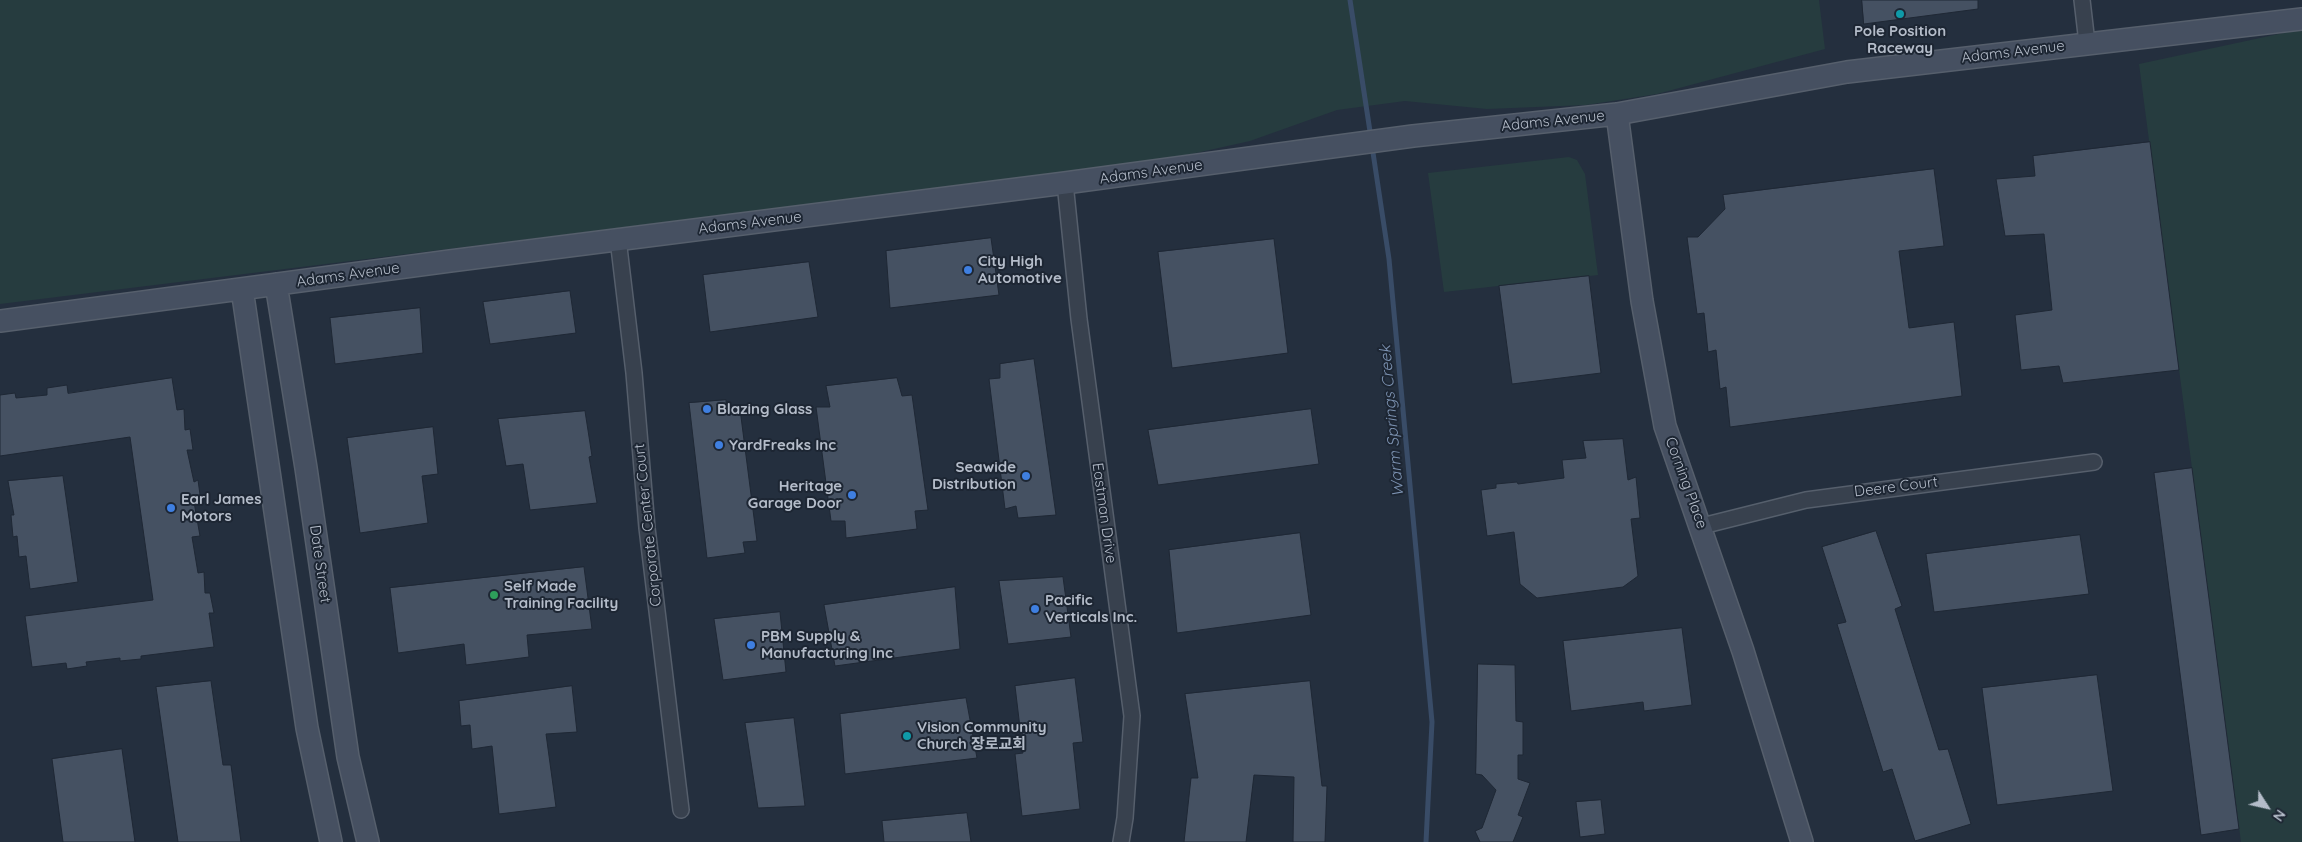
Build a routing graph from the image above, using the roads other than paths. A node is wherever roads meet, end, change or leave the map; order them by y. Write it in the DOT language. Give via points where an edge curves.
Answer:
graph roads {
  1 [pos="2082,0"];
  2 [pos="2302,19"];
  3 [pos="2088,43"];
  4 [pos="1617,114"];
  5 [pos="1065,183"];
  6 [pos="618,240"];
  7 [pos="276,284"];
  8 [pos="242,289"];
  9 [pos="0,321"];
  10 [pos="2094,462"];
  11 [pos="1702,526"];
  12 [pos="681,810"];
  13 [pos="331,842"];
  14 [pos="368,842"];
  15 [pos="1121,842"];
  16 [pos="1802,842"];
  1 -- 3 [label="street"];
  2 -- 3 [label="street, Adams Avenue"];
  3 -- 4 [label="street, Adams Avenue" via="1847,72"];
  4 -- 5 [label="street, Adams Avenue" via="1413,136"];
  4 -- 11 [label="street, Corning Place" via="1642,301 1665,426"];
  5 -- 6 [label="street, Adams Avenue"];
  5 -- 15 [label="street, Eastman Drive" via="1079,319 1132,716"];
  6 -- 7 [label="street, Adams Avenue"];
  6 -- 12 [label="street, Corporate Center Court" via="634,373 647,528"];
  7 -- 8 [label="street, Adams Avenue"];
  7 -- 14 [label="street, Date Street" via="348,757"];
  8 -- 9 [label="street, Adams Avenue"];
  8 -- 13 [label="street" via="307,728"];
  10 -- 11 [label="street, Deere Court" via="1806,500"];
  11 -- 16 [label="street, Corning Place"];
}
